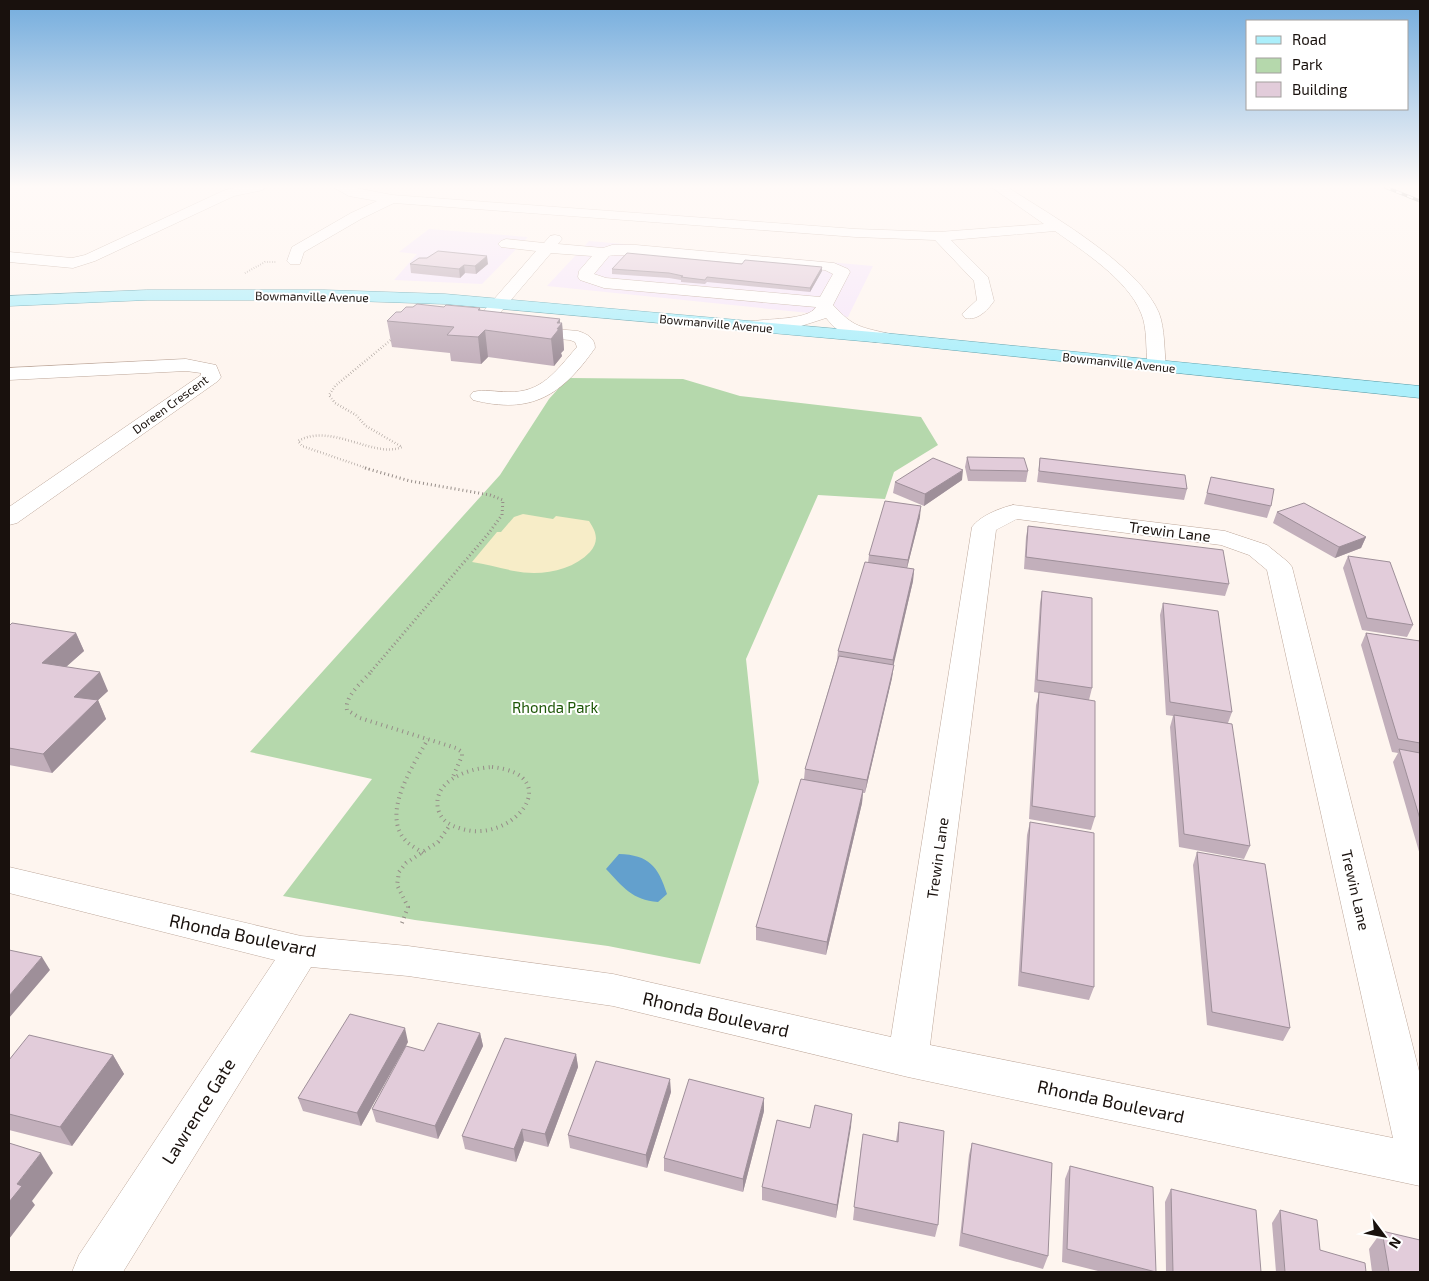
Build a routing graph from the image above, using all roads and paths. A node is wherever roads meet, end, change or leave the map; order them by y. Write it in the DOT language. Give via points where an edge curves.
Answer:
graph roads {
  1 [pos="114,247"];
  2 [pos="303,247"];
  3 [pos="534,247"];
  4 [pos="950,247"];
  5 [pos="1084,247"];
  6 [pos="546,248"];
  7 [pos="604,253"];
  8 [pos="9,257"];
  9 [pos="295,261"];
  10 [pos="245,273"];
  11 [pos="9,301"];
  12 [pos="499,302"];
  13 [pos="825,305"];
  14 [pos="971,314"];
  15 [pos="754,326"];
  16 [pos="884,338"];
  17 [pos="393,339"];
  18 [pos="1157,366"];
  19 [pos="9,374"];
  20 [pos="1420,392"];
  21 [pos="480,396"];
  22 [pos="9,518"];
  23 [pos="428,739"];
  24 [pos="450,780"];
  25 [pos="450,825"];
  26 [pos="423,852"];
  27 [pos="9,880"];
  28 [pos="402,923"];
  29 [pos="301,951"];
  30 [pos="908,1059"];
  31 [pos="1420,1161"];
  32 [pos="1420,1165"];
  33 [pos="96,1272"];
  1 -- 8 [label="street" via="72,263"];
  2 -- 9 [label="street" via="297,250"];
  3 -- 6 [label="street"];
  4 -- 14 [label="street" via="982,280 986,301"];
  5 -- 18 [label="street" via="1135,289 1150,312"];
  6 -- 7 [label="street"];
  6 -- 12 [label="street"];
  7 -- 13 [label="street" via="587,271 589,279"];
  7 -- 13 [label="street" via="636,250 835,267 842,272"];
  9 -- 10 [label="path" via="265,262"];
  11 -- 12 [label="main road, Bowmanville Avenue" via="147,294 381,296"];
  12 -- 15 [label="main road, Bowmanville Avenue"];
  12 -- 21 [label="street" via="484,321 488,326 572,335 581,338 586,348 548,390 525,398"];
  13 -- 15 [label="street" via="821,314 813,318"];
  13 -- 16 [label="street" via="842,325"];
  15 -- 16 [label="main road, Bowmanville Avenue"];
  16 -- 18 [label="main road, Bowmanville Avenue"];
  17 -- 23 [label="path" via="329,395 366,426 402,447 389,450 316,435 298,442 390,476 503,500 502,515 488,534 347,701 347,710 353,715"];
  18 -- 20 [label="main road, Bowmanville Avenue"];
  19 -- 22 [label="street, Doreen Crescent" via="186,365 209,369 211,378"];
  23 -- 24 [label="path" via="462,752"];
  23 -- 26 [label="path" via="406,781 395,823 409,844"];
  24 -- 25 [label="path" via="437,804 443,819"];
  24 -- 25 [label="path" via="474,769 500,767 521,776 530,792 529,802 523,811 503,826 475,832"];
  25 -- 26 [label="path" via="442,838"];
  26 -- 28 [label="path" via="402,868 397,877 408,907"];
  27 -- 29 [label="street, Rhonda Boulevard"];
  29 -- 30 [label="street, Rhonda Boulevard" via="408,961 613,990"];
  29 -- 33 [label="street, Lawrence Gate"];
  30 -- 31 [label="street, Trewin Lane" via="984,528 1013,512 1225,538 1258,550 1279,567"];
  30 -- 32 [label="street, Rhonda Boulevard"];
}
